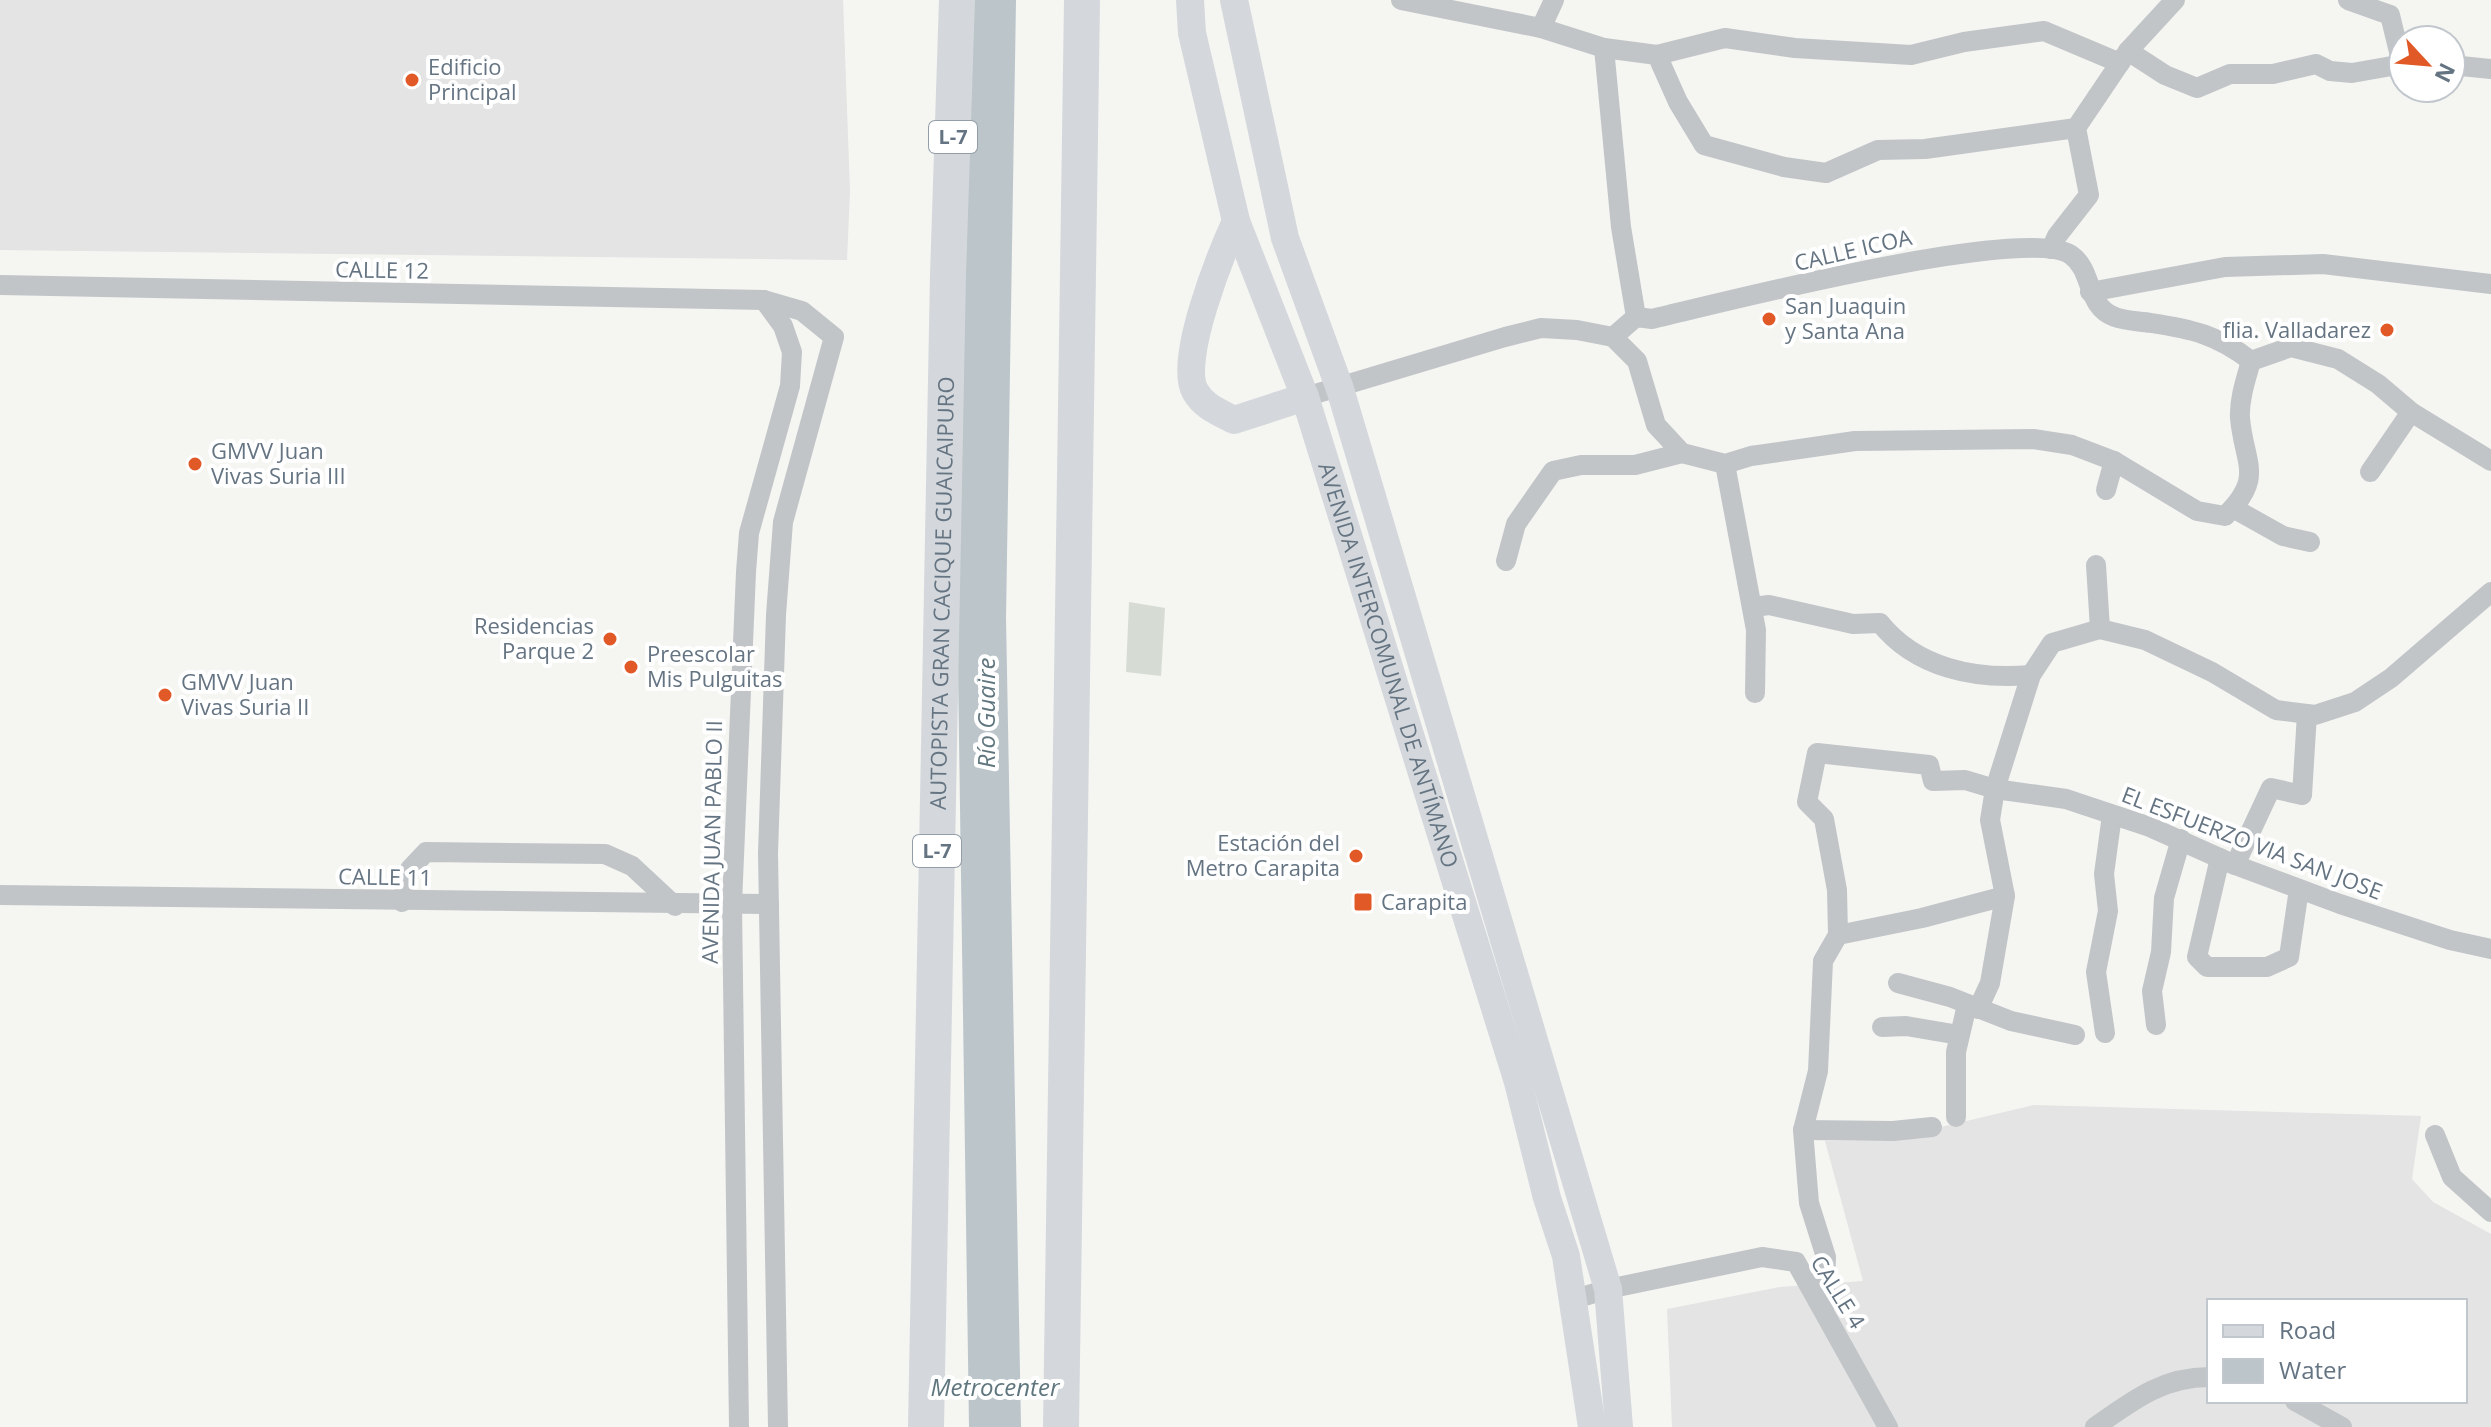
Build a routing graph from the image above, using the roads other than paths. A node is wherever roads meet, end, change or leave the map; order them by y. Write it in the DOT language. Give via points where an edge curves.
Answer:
graph roads {
  1 [pos="957,0"];
  2 [pos="1082,0"];
  3 [pos="1190,0"];
  4 [pos="1234,0"];
  5 [pos="1401,0"];
  6 [pos="1554,0"];
  7 [pos="2175,0"];
  8 [pos="2348,0"];
  9 [pos="1469,6"];
  10 [pos="2392,24"];
  11 [pos="1541,28"];
  12 [pos="1604,48"];
  13 [pos="1657,55"];
  14 [pos="2124,57"];
  15 [pos="2387,67"];
  16 [pos="2467,67"];
  17 [pos="2491,69"];
  18 [pos="2076,128"];
  19 [pos="1236,221"];
  20 [pos="2051,249"];
  21 [pos="2491,284"];
  22 [pos="0,285"];
  23 [pos="2090,292"];
  24 [pos="764,300"];
  25 [pos="1636,317"];
  26 [pos="1613,337"];
  27 [pos="2251,361"];
  28 [pos="1340,389"];
  29 [pos="1305,397"];
  30 [pos="2411,412"];
  31 [pos="1682,453"];
  32 [pos="2489,454"];
  33 [pos="2114,461"];
  34 [pos="1725,464"];
  35 [pos="2370,472"];
  36 [pos="2106,490"];
  37 [pos="2233,508"];
  38 [pos="2310,542"];
  39 [pos="1506,561"];
  40 [pos="2096,565"];
  41 [pos="2491,592"];
  42 [pos="1753,607"];
  43 [pos="2100,629"];
  44 [pos="2031,675"];
  45 [pos="1755,693"];
  46 [pos="2307,714"];
  47 [pos="1995,789"];
  48 [pos="2112,815"];
  49 [pos="2181,839"];
  50 [pos="2227,862"];
  51 [pos="2299,889"];
  52 [pos="0,895"];
  53 [pos="2005,896"];
  54 [pos="402,902"];
  55 [pos="732,904"];
  56 [pos="769,904"];
  57 [pos="675,906"];
  58 [pos="1838,935"];
  59 [pos="2491,949"];
  60 [pos="1898,983"];
  61 [pos="1972,1007"];
  62 [pos="2156,1025"];
  63 [pos="1882,1027"];
  64 [pos="2105,1033"];
  65 [pos="1959,1035"];
  66 [pos="2075,1035"];
  67 [pos="1956,1117"];
  68 [pos="1932,1127"];
  69 [pos="1803,1130"];
  70 [pos="2435,1135"];
  71 [pos="2491,1212"];
  72 [pos="1608,1289"];
  73 [pos="1575,1299"];
  74 [pos="1824,1309"];
  75 [pos="2207,1377"];
  76 [pos="2299,1403"];
  77 [pos="739,1427"];
  78 [pos="778,1427"];
  79 [pos="926,1427"];
  80 [pos="1061,1427"];
  81 [pos="1592,1427"];
  82 [pos="1619,1427"];
  83 [pos="1888,1427"];
  84 [pos="2095,1427"];
  85 [pos="2342,1427"];
  1 -- 79 [label="highway, AUTOPISTA GRAN CACIQUE GUAICAIPURO / L-7"];
  2 -- 80 [label="highway"];
  3 -- 19 [label="main road, AVENIDA INTERCOMUNAL DE ANTÍMANO" via="1192,33"];
  4 -- 28 [label="main road, AVENIDA INTERCOMUNAL DE ANTÍMANO" via="1279,215"];
  5 -- 9 [label="street"];
  6 -- 11 [label="street"];
  7 -- 14 [label="street"];
  8 -- 10 [label="street" via="2390,15"];
  9 -- 11 [label="street"];
  11 -- 12 [label="street"];
  12 -- 13 [label="street"];
  12 -- 25 [label="street" via="1621,227"];
  13 -- 14 [label="street" via="1725,38 1911,55 2044,31"];
  13 -- 18 [label="street" via="1704,145 1784,167 1826,173 1878,150 1925,149"];
  14 -- 15 [label="street" via="2197,88 2230,74 2273,74 2316,64 2352,73"];
  14 -- 18 [label="street"];
  16 -- 17 [label="street"];
  18 -- 20 [label="street" via="2089,195"];
  19 -- 29 [label="main road, AVENIDA INTERCOMUNAL DE ANTÍMANO"];
  19 -- 29 [label="main road" via="1214,270 1190,359 1194,391 1205,406 1234,420"];
  20 -- 23 [label="street" via="2071,255 2089,281"];
  20 -- 25 [label="street, CALLE ICOA" via="1986,248 1926,257 1652,319"];
  21 -- 23 [label="street" via="2323,264 2225,267"];
  22 -- 24 [label="street, CALLE 12"];
  23 -- 27 [label="street" via="2100,309 2115,317 2224,340"];
  24 -- 55 [label="street, AVENIDA JUAN PABLO II" via="783,326 792,352 790,386 749,533"];
  24 -- 56 [label="street" via="802,311 834,337 783,522"];
  25 -- 26 [label="street"];
  26 -- 28 [label="street" via="1541,328"];
  26 -- 31 [label="street" via="1637,361 1656,425"];
  27 -- 30 [label="street" via="2291,347 2338,359"];
  27 -- 37 [label="street" via="2240,416 2250,464 2246,495"];
  28 -- 29 [label="street"];
  28 -- 72 [label="main road, AVENIDA INTERCOMUNAL DE ANTÍMANO"];
  29 -- 73 [label="main road, AVENIDA INTERCOMUNAL DE ANTÍMANO" via="1518,1082"];
  30 -- 32 [label="street"];
  30 -- 35 [label="street"];
  31 -- 34 [label="street"];
  31 -- 39 [label="street" via="1635,465 1553,471 1516,524"];
  33 -- 34 [label="street" via="2072,445 2033,439 1948,439 1855,441"];
  33 -- 36 [label="street"];
  33 -- 37 [label="street" via="2197,511 2225,516"];
  34 -- 42 [label="street"];
  37 -- 38 [label="street" via="2283,536"];
  40 -- 43 [label="street"];
  41 -- 46 [label="street" via="2355,702"];
  42 -- 44 [label="street" via="1769,605 1853,624 1880,623 1895,642 1941,668"];
  42 -- 45 [label="street"];
  43 -- 44 [label="street" via="2052,643"];
  43 -- 46 [label="street" via="2145,640 2276,710"];
  44 -- 47 [label="street"];
  46 -- 50 [label="street" via="2302,795 2271,788"];
  47 -- 48 [label="street, EL ESFUERZO VIA SAN JOSE" via="2066,799"];
  47 -- 53 [label="street" via="1990,820"];
  47 -- 58 [label="street, EL ESFUERZO VIA SAN JOSE" via="1965,780 1933,781 1929,765 1817,753 1807,802 1824,819 1837,890"];
  48 -- 49 [label="street, EL ESFUERZO VIA SAN JOSE"];
  48 -- 64 [label="street" via="2104,874 2108,911 2096,972"];
  49 -- 50 [label="street, EL ESFUERZO VIA SAN JOSE"];
  49 -- 62 [label="street" via="2164,898 2152,991"];
  50 -- 51 [label="street, EL ESFUERZO VIA SAN JOSE"];
  50 -- 51 [label="street" via="2197,957 2207,967 2267,967 2289,957"];
  51 -- 59 [label="street, EL ESFUERZO VIA SAN JOSE"];
  52 -- 54 [label="street, CALLE 11"];
  53 -- 58 [label="street"];
  53 -- 61 [label="street" via="1990,983"];
  54 -- 57 [label="street, CALLE 11"];
  54 -- 57 [label="street" via="410,869 426,852 605,854 632,866"];
  55 -- 56 [label="street, CALLE 11"];
  55 -- 57 [label="street, CALLE 11"];
  55 -- 77 [label="street, AVENIDA JUAN PABLO II"];
  56 -- 78 [label="street"];
  58 -- 69 [label="street" via="1823,961 1818,1071"];
  60 -- 61 [label="street"];
  61 -- 65 [label="street"];
  61 -- 66 [label="street"];
  63 -- 65 [label="street"];
  65 -- 67 [label="street"];
  68 -- 69 [label="street"];
  69 -- 74 [label="street" via="1809,1203 1826,1257"];
  70 -- 71 [label="street" via="2452,1177"];
  72 -- 73 [label="street"];
  72 -- 74 [label="street, CALLE 4" via="1762,1257 1796,1262"];
  72 -- 82 [label="main road, AVENIDA INTERCOMUNAL DE ANTÍMANO"];
  73 -- 81 [label="main road, AVENIDA INTERCOMUNAL DE ANTÍMANO"];
  74 -- 83 [label="street, CALLE 4"];
  75 -- 84 [label="street" via="2150,1388"];
  76 -- 85 [label="street"];
}
